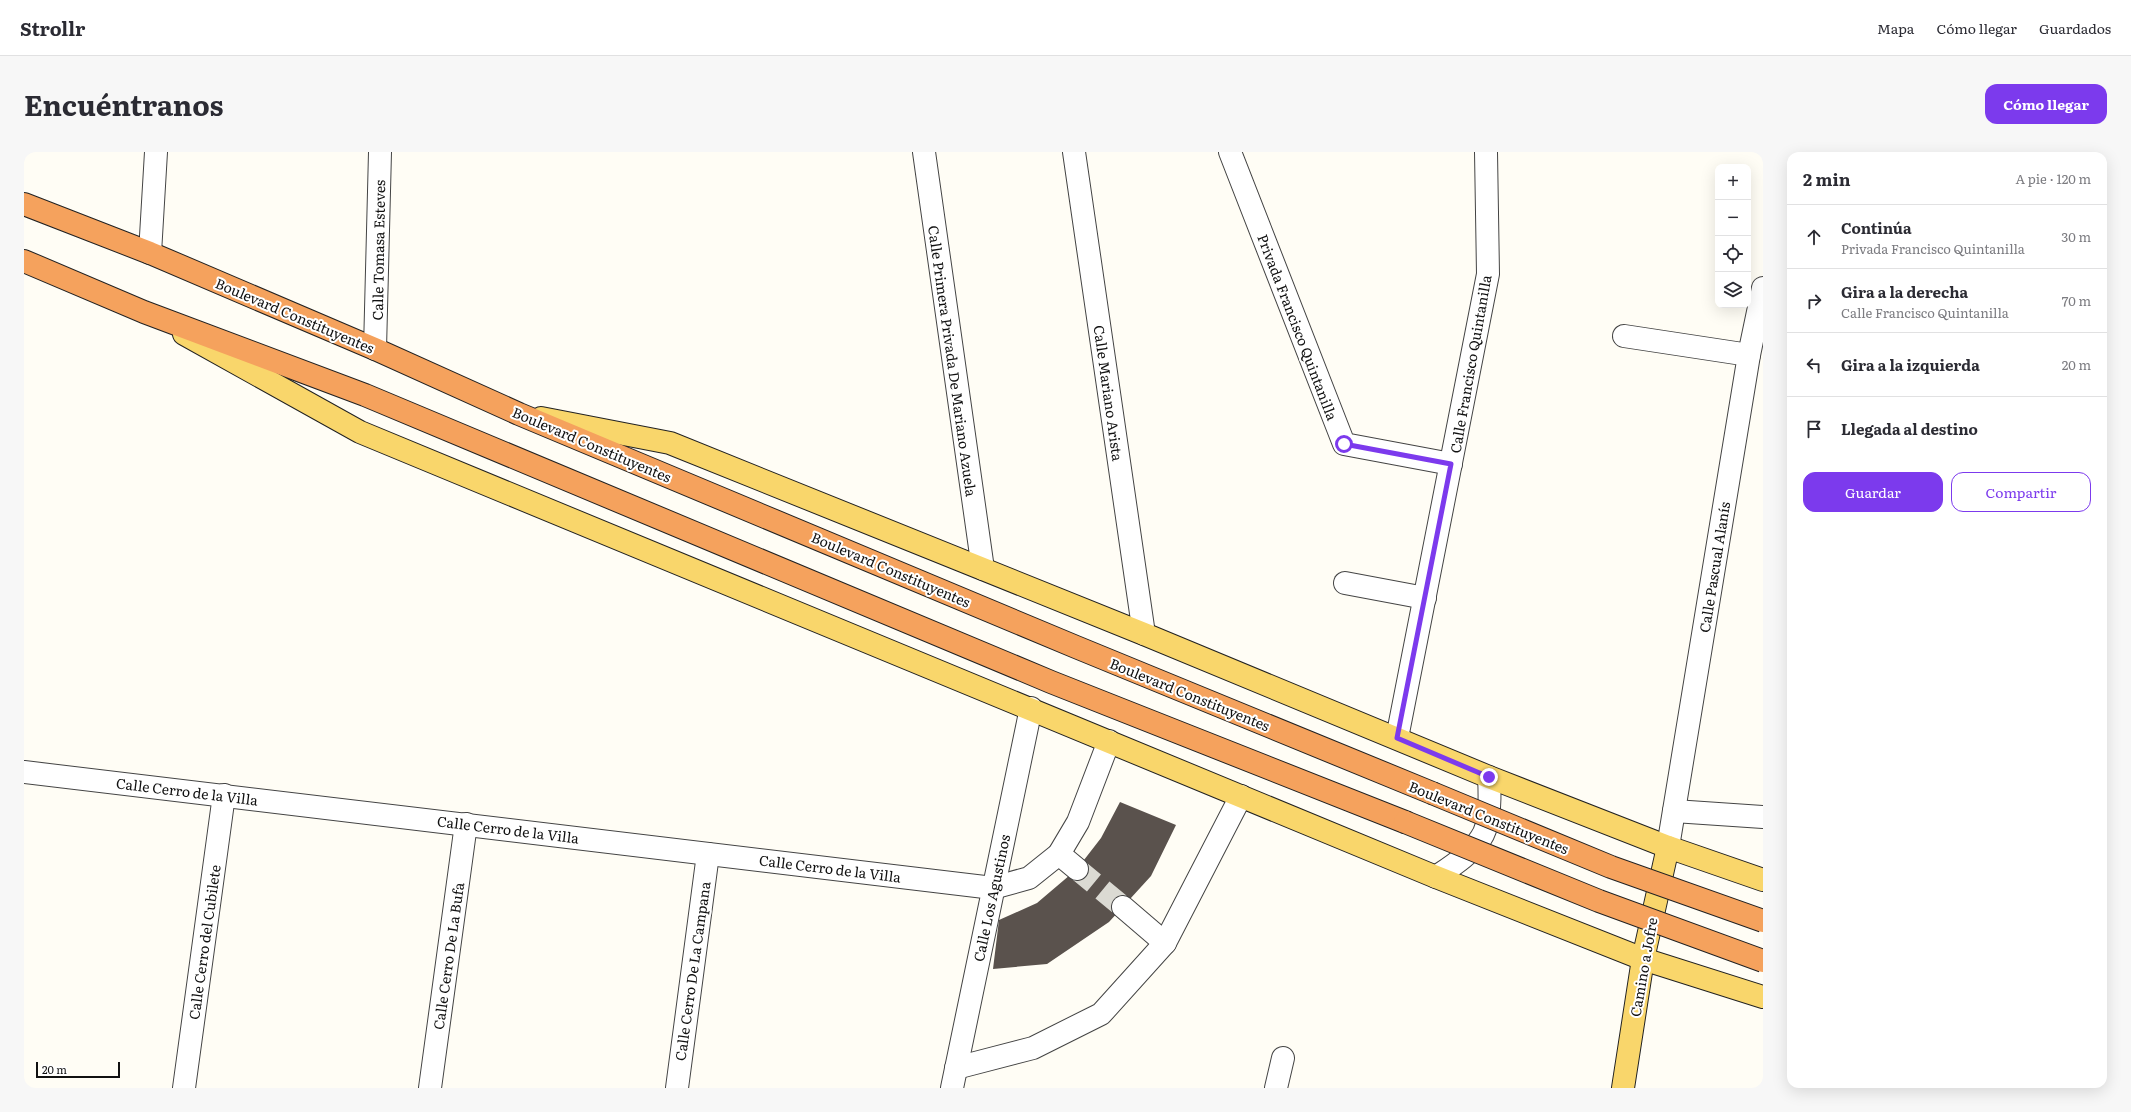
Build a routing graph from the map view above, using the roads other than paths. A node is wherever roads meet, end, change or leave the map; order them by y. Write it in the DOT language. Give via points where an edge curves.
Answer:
graph roads {
  1 [pos="156,152"];
  2 [pos="380,152"];
  3 [pos="924,152"];
  4 [pos="1074,152"];
  5 [pos="1230,152"];
  6 [pos="1486,152"];
  7 [pos="24,204"];
  8 [pos="150,253"];
  9 [pos="24,261"];
  10 [pos="1763,288"];
  11 [pos="144,312"];
  12 [pos="1624,336"];
  13 [pos="375,349"];
  14 [pos="1749,355"];
  15 [pos="519,414"];
  16 [pos="1451,464"];
  17 [pos="983,569"];
  18 [pos="1345,583"];
  19 [pos="1425,598"];
  20 [pos="1144,634"];
  21 [pos="1031,708"];
  22 [pos="1397,738"];
  23 [pos="1110,740"];
  24 [pos="24,772"];
  25 [pos="1489,777"];
  26 [pos="224,795"];
  27 [pos="1241,796"];
  28 [pos="1674,811"];
  29 [pos="1763,817"];
  30 [pos="466,824"];
  31 [pos="1668,847"];
  32 [pos="708,854"];
  33 [pos="1059,854"];
  34 [pos="1077,869"];
  35 [pos="1436,877"];
  36 [pos="1763,880"];
  37 [pos="993,888"];
  38 [pos="1123,907"];
  39 [pos="1763,921"];
  40 [pos="1164,943"];
  41 [pos="1643,959"];
  42 [pos="1763,961"];
  43 [pos="1763,997"];
  44 [pos="1283,1058"];
  45 [pos="954,1078"];
  46 [pos="184,1088"];
  47 [pos="430,1088"];
  48 [pos="677,1088"];
  49 [pos="1276,1088"];
  50 [pos="1623,1088"];
  1 -- 8 [label="street"];
  2 -- 13 [label="street, Calle Tomasa Esteves"];
  3 -- 17 [label="street, Calle Primera Privada De Mariano Azuela"];
  4 -- 20 [label="street, Calle Mariano Arista"];
  5 -- 16 [label="street, Privada Francisco Quintanilla" via="1344,444"];
  6 -- 16 [label="street, Calle Francisco Quintanilla" via="1488,274"];
  7 -- 8 [label="highway, Boulevard Constituyentes"];
  8 -- 13 [label="highway, Boulevard Constituyentes"];
  9 -- 11 [label="highway"];
  10 -- 14 [label="street, Calle Pascual Alanís"];
  11 -- 21 [label="main road" via="360,432"];
  11 -- 42 [label="highway, bridge" via="373,398 1051,682 1599,901"];
  12 -- 14 [label="street"];
  13 -- 15 [label="highway, Boulevard Constituyentes"];
  14 -- 28 [label="street, Calle Pascual Alanís"];
  15 -- 17 [label="main road" via="670,443"];
  15 -- 39 [label="highway, Boulevard Constituyentes, bridge" via="1611,867"];
  16 -- 19 [label="street, Calle Francisco Quintanilla"];
  17 -- 20 [label="main road"];
  18 -- 19 [label="street"];
  19 -- 22 [label="street, Calle Francisco Quintanilla"];
  20 -- 22 [label="main road"];
  21 -- 23 [label="main road"];
  21 -- 37 [label="street, Calle Los Agustinos"];
  22 -- 25 [label="main road"];
  23 -- 27 [label="main road"];
  23 -- 33 [label="street" via="1078,822"];
  24 -- 26 [label="street, Calle Cerro de la Villa"];
  25 -- 31 [label="main road"];
  25 -- 35 [label="street" via="1491,803 1482,838 1462,859"];
  26 -- 30 [label="street, Calle Cerro de la Villa"];
  26 -- 46 [label="street, Calle Cerro del Cubilete"];
  27 -- 35 [label="main road"];
  27 -- 40 [label="street"];
  28 -- 29 [label="street"];
  28 -- 31 [label="street, Calle Pascual Alanís"];
  30 -- 32 [label="street, Calle Cerro de la Villa"];
  30 -- 47 [label="street, Calle Cerro De La Bufa"];
  31 -- 36 [label="main road"];
  31 -- 41 [label="main road, Camino a Jofre"];
  32 -- 37 [label="street, Calle Cerro de la Villa"];
  32 -- 48 [label="street, Calle Cerro De La Campana"];
  33 -- 34 [label="street"];
  33 -- 37 [label="street" via="1029,878"];
  35 -- 41 [label="main road"];
  37 -- 45 [label="street, Calle Los Agustinos"];
  38 -- 40 [label="street"];
  40 -- 45 [label="street" via="1101,1014 1033,1048"];
  41 -- 43 [label="main road"];
  41 -- 50 [label="main road, Camino a Jofre"];
  44 -- 49 [label="street"];
}
